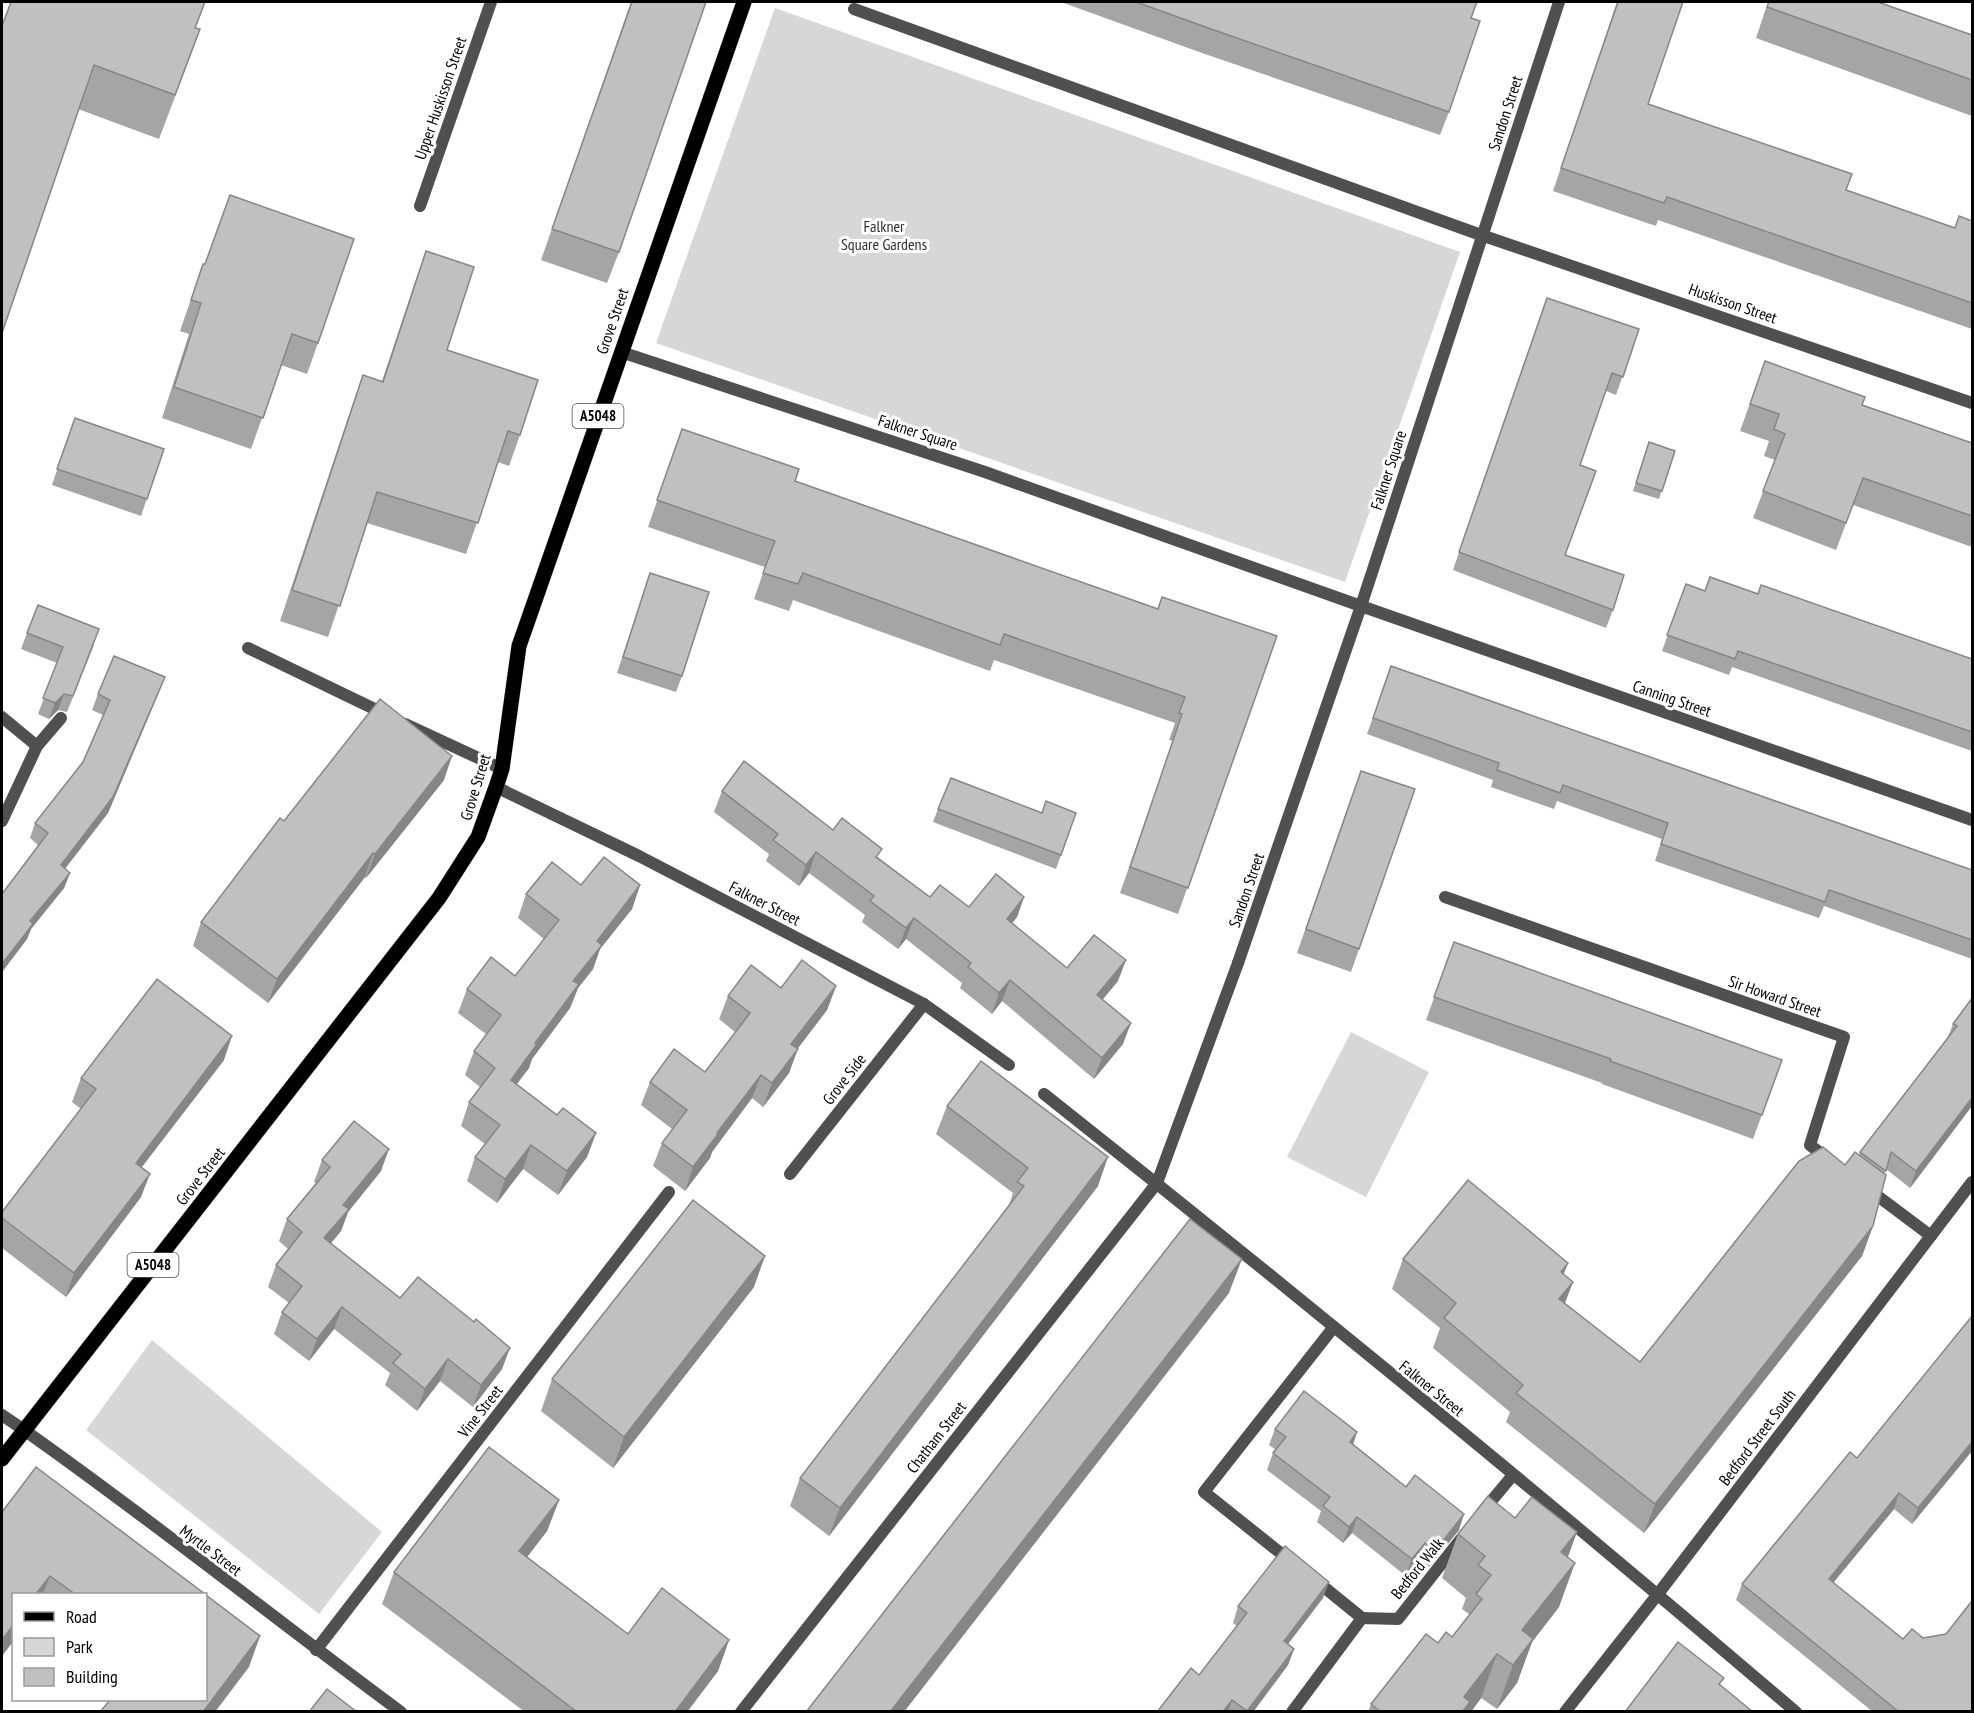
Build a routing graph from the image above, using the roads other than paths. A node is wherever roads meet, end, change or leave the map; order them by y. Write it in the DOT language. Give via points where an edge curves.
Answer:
graph roads {
  1 [pos="491,2"];
  2 [pos="744,2"];
  3 [pos="1559,2"];
  4 [pos="854,9"];
  5 [pos="420,206"];
  6 [pos="1481,235"];
  7 [pos="621,352"];
  8 [pos="1972,403"];
  9 [pos="1361,606"];
  10 [pos="248,648"];
  11 [pos="2,717"];
  12 [pos="61,718"];
  13 [pos="38,746"];
  14 [pos="502,769"];
  15 [pos="496,787"];
  16 [pos="1972,820"];
  17 [pos="2,821"];
  18 [pos="1445,897"];
  19 [pos="924,1004"];
  20 [pos="1010,1065"];
  21 [pos="1044,1094"];
  22 [pos="1839,1167"];
  23 [pos="790,1174"];
  24 [pos="1858,1181"];
  25 [pos="1972,1182"];
  26 [pos="1157,1183"];
  27 [pos="669,1192"];
  28 [pos="1931,1236"];
  29 [pos="1333,1328"];
  30 [pos="2,1415"];
  31 [pos="24,1430"];
  32 [pos="2,1459"];
  33 [pos="1513,1475"];
  34 [pos="1658,1594"];
  35 [pos="1362,1618"];
  36 [pos="316,1650"];
  37 [pos="401,1712"];
  38 [pos="741,1712"];
  39 [pos="1292,1712"];
  40 [pos="1565,1712"];
  41 [pos="1796,1712"];
  1 -- 5 [label="street, Upper Huskisson Street"];
  2 -- 7 [label="main road, Grove Street / A5048"];
  3 -- 6 [label="street, Sandon Street"];
  4 -- 6 [label="street"];
  6 -- 8 [label="street, Huskisson Street"];
  6 -- 9 [label="street, Falkner Square"];
  7 -- 9 [label="street, Falkner Square" via="985,472"];
  7 -- 14 [label="main road, Grove Street / A5048" via="519,646"];
  9 -- 16 [label="street, Canning Street"];
  9 -- 26 [label="street, Sandon Street" via="1238,963"];
  10 -- 14 [label="street"];
  11 -- 13 [label="street"];
  12 -- 13 [label="street"];
  13 -- 17 [label="street"];
  14 -- 15 [label="main road, Grove Street / A5048"];
  15 -- 19 [label="street, Falkner Street" via="639,856"];
  15 -- 31 [label="main road, Grove Street / A5048" via="478,837 440,898"];
  18 -- 22 [label="street, Sir Howard Street" via="1844,1037 1810,1145"];
  19 -- 20 [label="street, Falkner Street"];
  19 -- 23 [label="street, Grove Side"];
  21 -- 26 [label="street, Falkner Street"];
  24 -- 28 [label="street"];
  25 -- 28 [label="street, Bedford Street South"];
  26 -- 29 [label="street, Falkner Street"];
  26 -- 38 [label="street, Chatham Street"];
  27 -- 36 [label="street, Vine Street"];
  28 -- 34 [label="street, Bedford Street South"];
  29 -- 33 [label="street, Falkner Street"];
  29 -- 35 [label="street" via="1204,1492"];
  30 -- 31 [label="street, Myrtle Street"];
  31 -- 32 [label="main road, Grove Street / A5048"];
  31 -- 36 [label="street, Myrtle Street"];
  33 -- 34 [label="street, Falkner Street"];
  33 -- 35 [label="street, Bedford Walk" via="1398,1619"];
  34 -- 40 [label="street, Bedford Street South"];
  34 -- 41 [label="street, Falkner Street"];
  35 -- 39 [label="street"];
  36 -- 37 [label="street, Myrtle Street"];
}
